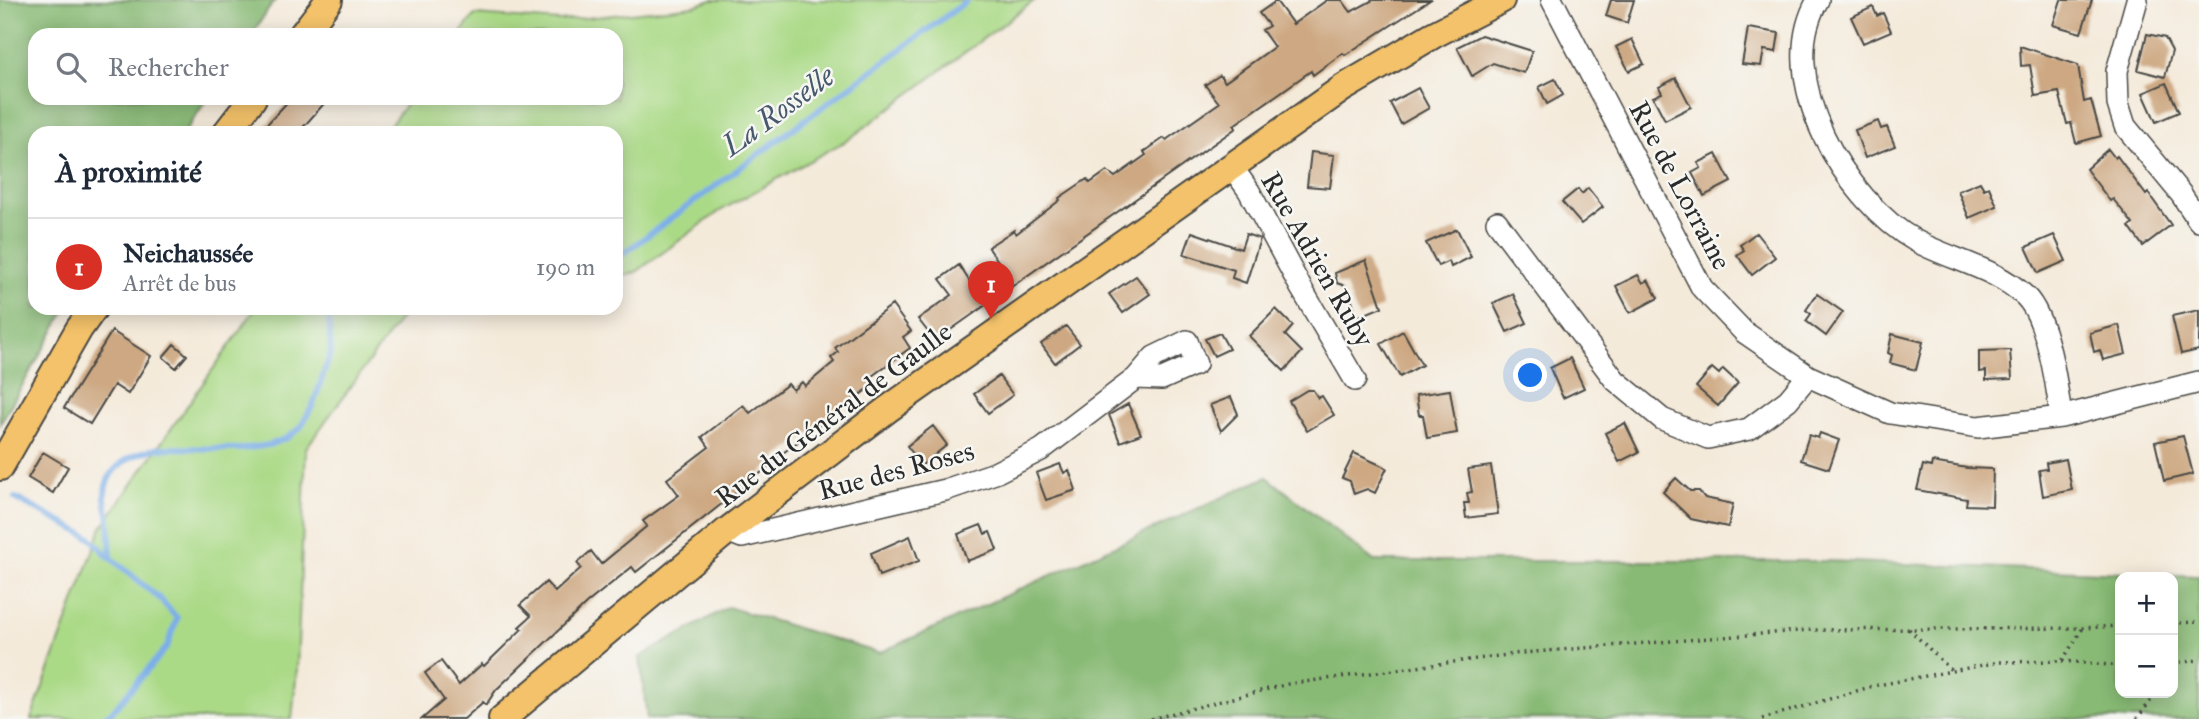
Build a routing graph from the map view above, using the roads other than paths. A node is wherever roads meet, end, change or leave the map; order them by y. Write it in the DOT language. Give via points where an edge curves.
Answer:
graph roads {
  1 [pos="329,0"];
  2 [pos="1500,0"];
  3 [pos="1552,0"];
  4 [pos="1818,0"];
  5 [pos="2137,0"];
  6 [pos="307,28"];
  7 [pos="248,105"];
  8 [pos="231,126"];
  9 [pos="1232,167"];
  10 [pos="2199,221"];
  11 [pos="1497,222"];
  12 [pos="89,315"];
  13 [pos="1808,376"];
  14 [pos="1136,378"];
  15 [pos="1355,380"];
  16 [pos="2199,382"];
  17 [pos="2061,417"];
  18 [pos="0,467"];
  19 [pos="727,531"];
  20 [pos="502,719"];
  1 -- 6 [label="main road"];
  2 -- 9 [label="main road, Rue du Général de Gaulle" via="1343,88"];
  3 -- 13 [label="street, Rue de Lorraine" via="1702,288 1744,331"];
  4 -- 17 [label="street" via="1802,52 1816,116 1835,157 1857,191 1884,219 1916,241 2004,280 2027,297 2043,323"];
  5 -- 10 [label="street" via="2117,71 2118,104 2125,126"];
  7 -- 8 [label="main road"];
  9 -- 15 [label="street, Rue Adrien Ruby"];
  9 -- 19 [label="main road, Rue du Général de Gaulle" via="888,410"];
  11 -- 13 [label="street" via="1615,380 1662,419 1708,438 1749,429 1788,400"];
  12 -- 18 [label="main road"];
  13 -- 17 [label="street, Rue de Lorraine" via="1890,412 1953,423 1978,427"];
  14 -- 19 [label="street, Rue des Roses" via="1041,450 995,473 945,490 742,537"];
  16 -- 17 [label="street, Rue de Lorraine"];
  19 -- 20 [label="main road, Rue du Général de Gaulle"];
}
